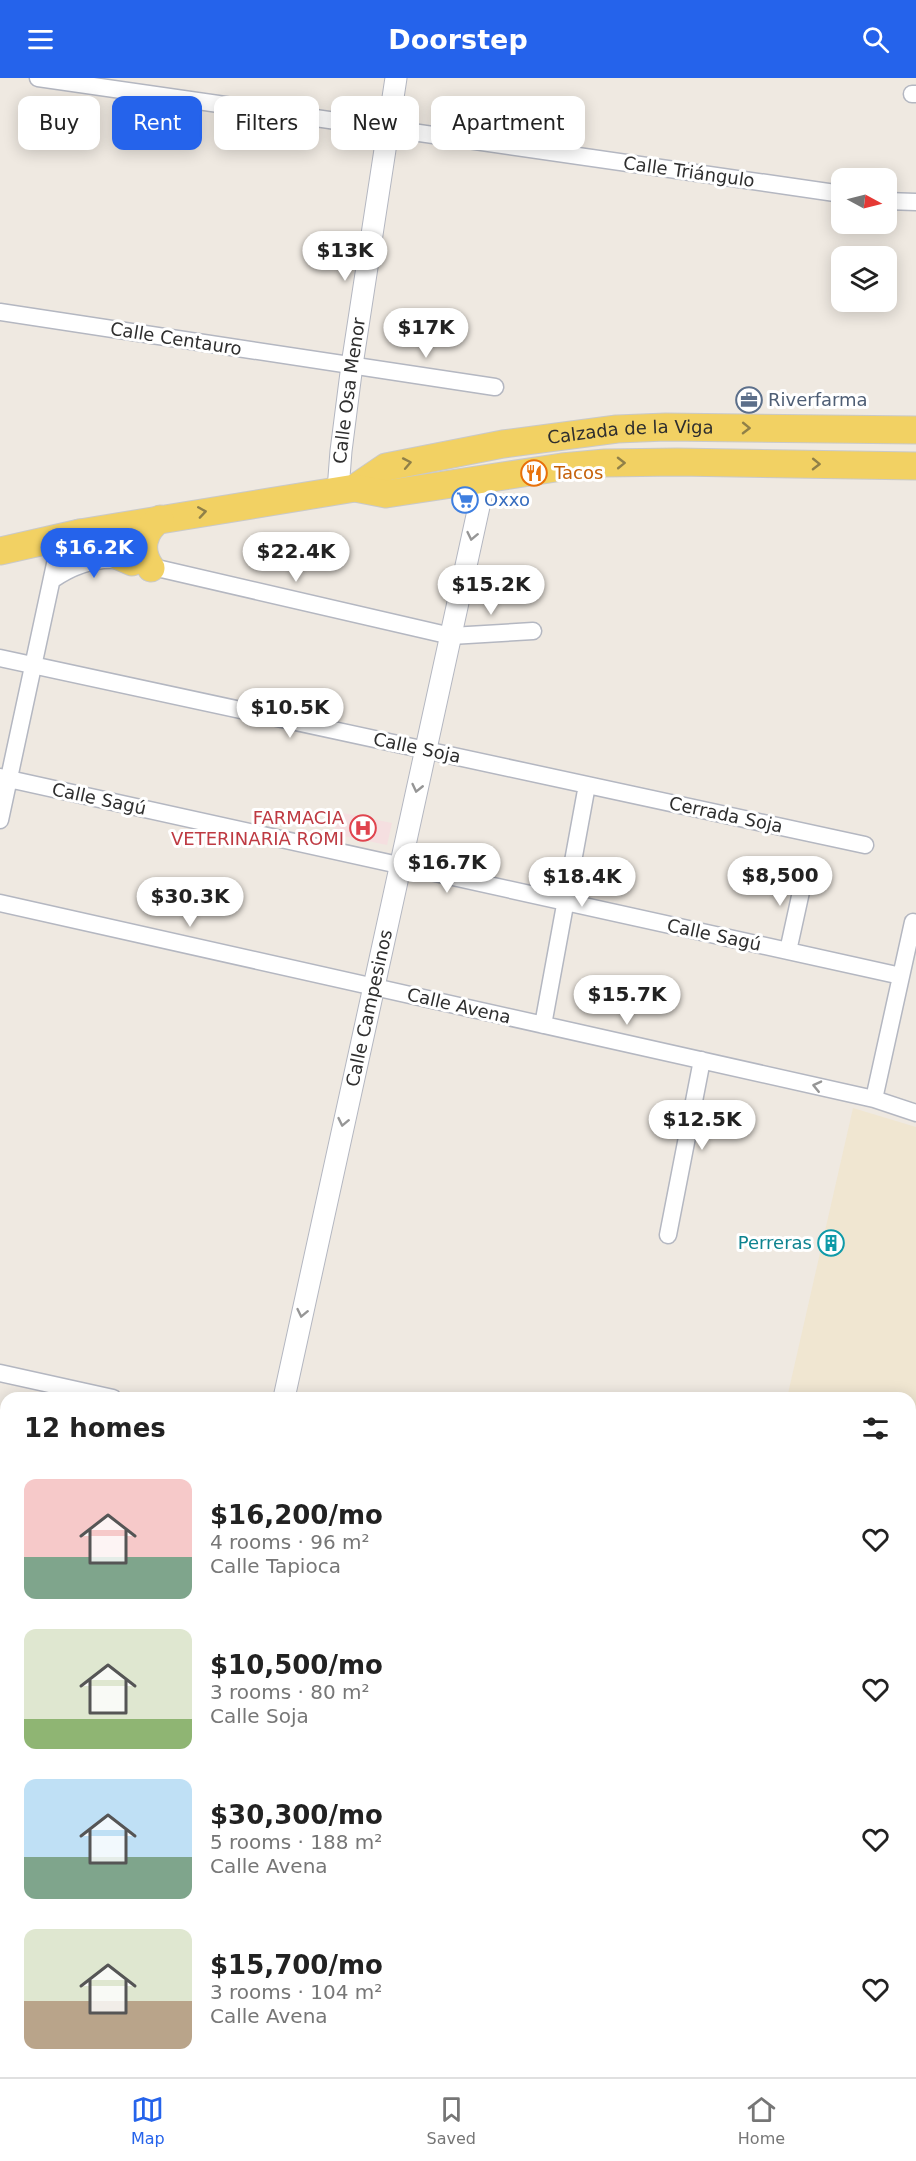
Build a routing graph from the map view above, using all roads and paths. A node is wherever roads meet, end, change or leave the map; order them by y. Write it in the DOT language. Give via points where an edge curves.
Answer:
graph roads {
  1 [pos="38,78"];
  2 [pos="396,78"];
  3 [pos="394,96"];
  4 [pos="331,121"];
  5 [pos="419,133"];
  6 [pos="386,150"];
  7 [pos="831,193"];
  8 [pos="897,201"];
  9 [pos="916,202"];
  10 [pos="0,312"];
  11 [pos="352,365"];
  12 [pos="495,387"];
  13 [pos="916,430"];
  14 [pos="916,466"];
  15 [pos="485,479"];
  16 [pos="347,489"];
  17 [pos="159,519"];
  18 [pos="70,535"];
  19 [pos="0,550"];
  20 [pos="142,565"];
  21 [pos="52,580"];
  22 [pos="533,631"];
  23 [pos="451,636"];
  24 [pos="0,658"];
  25 [pos="33,666"];
  26 [pos="425,750"];
  27 [pos="4,778"];
  28 [pos="587,785"];
  29 [pos="0,820"];
  30 [pos="865,845"];
  31 [pos="399,866"];
  32 [pos="806,869"];
  33 [pos="566,902"];
  34 [pos="0,903"];
  35 [pos="913,922"];
  36 [pos="788,951"];
  37 [pos="901,976"];
  38 [pos="373,987"];
  39 [pos="543,1025"];
  40 [pos="702,1060"];
  41 [pos="874,1099"];
  42 [pos="916,1113"];
  43 [pos="668,1235"];
  44 [pos="0,1373"];
  45 [pos="86,1392"];
  46 [pos="285,1392"];
  1 -- 4 [label="street, Calle Triángulo"];
  2 -- 3 [label="street, Calle Osa Menor"];
  5 -- 7 [label="street, Calle Triángulo"];
  6 -- 11 [label="street, Calle Osa Menor"];
  8 -- 9 [label="street"];
  10 -- 11 [label="street, Calle Centauro"];
  11 -- 12 [label="street, Calle Centauro"];
  11 -- 16 [label="street, Calle Osa Menor" via="340,451"];
  16 -- 13 [label="main road, Calzada de la Viga, one-way" via="386,467 503,444 607,430"];
  15 -- 14 [label="main road, Calzada de la Viga, one-way" via="605,463"];
  15 -- 16 [label="main road, Calzada de la Viga" via="386,494"];
  15 -- 23 [label="street, Calle Campesinos, one-way"];
  17 -- 16 [label="main road, Calzada de la Viga, one-way"];
  17 -- 18 [label="main road, Calzada de la Viga"];
  17 -- 20 [label="main road" via="148,530"];
  18 -- 19 [label="main road, Calzada de la Viga"];
  18 -- 20 [label="main road"];
  18 -- 21 [label="street"];
  20 -- 21 [label="street" via="110,560 88,562"];
  20 -- 23 [label="street"];
  21 -- 25 [label="street"];
  22 -- 23 [label="street"];
  23 -- 26 [label="street, Calle Campesinos"];
  24 -- 25 [label="street, Calle Soja"];
  25 -- 26 [label="street, Calle Soja"];
  25 -- 27 [label="street"];
  26 -- 28 [label="street, Calle Soja"];
  26 -- 31 [label="street, Calle Campesinos, one-way"];
  27 -- 29 [label="street"];
  27 -- 31 [label="street, Calle Sagú"];
  28 -- 30 [label="street, Cerrada Soja"];
  28 -- 33 [label="street"];
  31 -- 33 [label="street, Calle Sagú"];
  31 -- 38 [label="street, Calle Campesinos"];
  32 -- 36 [label="street"];
  33 -- 36 [label="street, Calle Sagú"];
  33 -- 39 [label="street"];
  34 -- 38 [label="street, Calle Avena"];
  35 -- 37 [label="street"];
  36 -- 37 [label="street, Calle Sagú"];
  37 -- 41 [label="street"];
  38 -- 39 [label="street, Calle Avena"];
  38 -- 46 [label="street, Calle Campesinos, one-way"];
  39 -- 40 [label="street, Calle Avena"];
  41 -- 40 [label="street, Calle Avena, one-way"];
  40 -- 43 [label="street"];
  41 -- 42 [label="street, Calle Avena"];
  44 -- 45 [label="street"];
}
